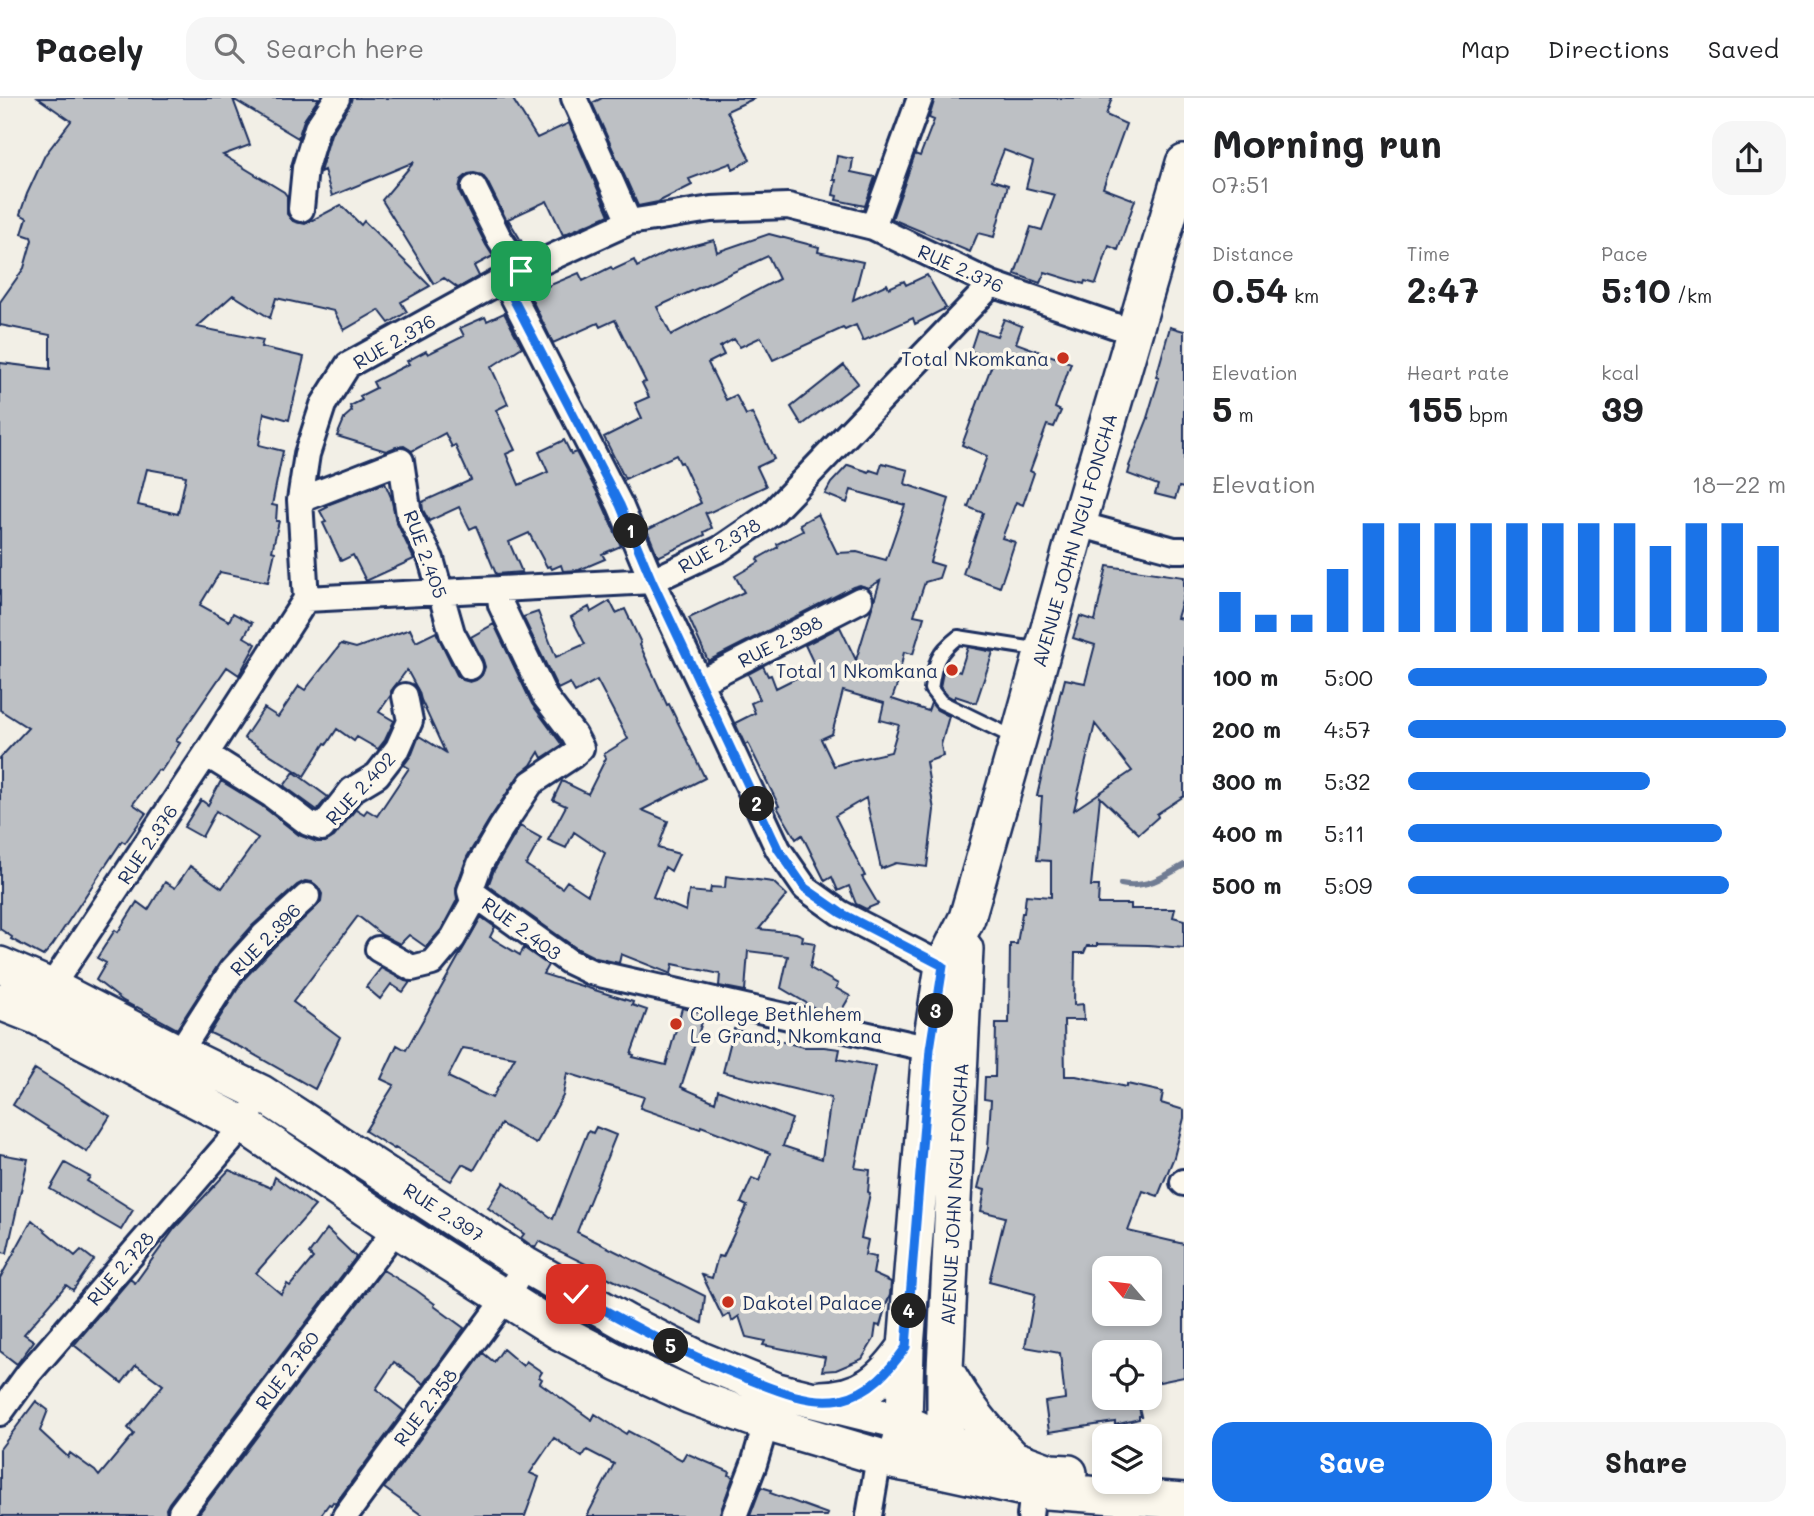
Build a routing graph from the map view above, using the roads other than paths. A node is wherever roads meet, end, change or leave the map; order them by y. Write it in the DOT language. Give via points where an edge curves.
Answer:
graph roads {
  1 [pos="337,98"];
  2 [pos="920,98"];
  3 [pos="581,101"];
  4 [pos="1184,163"];
  5 [pos="474,188"];
  6 [pos="301,209"];
  7 [pos="629,222"];
  8 [pos="873,227"];
  9 [pos="512,275"];
  10 [pos="992,284"];
  11 [pos="1133,332"];
  12 [pos="300,500"];
  13 [pos="1077,524"];
  14 [pos="1184,550"];
  15 [pos="652,581"];
  16 [pos="499,589"];
  17 [pos="441,592"];
  18 [pos="306,599"];
  19 [pos="860,600"];
  20 [pos="1043,650"];
  21 [pos="470,667"];
  22 [pos="700,682"];
  23 [pos="405,696"];
  24 [pos="1018,740"];
  25 [pos="206,754"];
  26 [pos="470,891"];
  27 [pos="307,896"];
  28 [pos="967,918"];
  29 [pos="378,949"];
  30 [pos="0,965"];
  31 [pos="943,966"];
  32 [pos="0,1002"];
  33 [pos="45,1002"];
  34 [pos="930,1049"];
  35 [pos="179,1053"];
  36 [pos="261,1093"];
  37 [pos="244,1125"];
  38 [pos="396,1229"];
  39 [pos="525,1265"];
  40 [pos="505,1298"];
  41 [pos="906,1347"];
  42 [pos="945,1369"];
  43 [pos="813,1400"];
  44 [pos="3,1403"];
  45 [pos="904,1422"];
  46 [pos="766,1423"];
  47 [pos="941,1455"];
  48 [pos="1014,1459"];
  49 [pos="888,1460"];
  50 [pos="1092,1474"];
  51 [pos="1162,1475"];
  52 [pos="1184,1476"];
  53 [pos="1184,1501"];
  54 [pos="1032,1503"];
  55 [pos="181,1512"];
  56 [pos="345,1516"];
  57 [pos="734,1516"];
  58 [pos="869,1516"];
  1 -- 6 [label="street" via="317,128 305,167"];
  2 -- 8 [label="street"];
  3 -- 7 [label="street"];
  4 -- 11 [label="main road, AVENUE JOHN NGU FONCHA"];
  5 -- 9 [label="street"];
  7 -- 8 [label="street, RUE 2.376" via="711,209 788,206"];
  7 -- 9 [label="street, RUE 2.376"];
  8 -- 10 [label="street, RUE 2.376"];
  9 -- 12 [label="street, RUE 2.376" via="348,365 323,405 307,454"];
  9 -- 15 [label="street"];
  10 -- 11 [label="street, RUE 2.376"];
  10 -- 15 [label="street, RUE 2.378" via="771,514 720,549"];
  11 -- 13 [label="main road, AVENUE JOHN NGU FONCHA"];
  12 -- 17 [label="street, RUE 2.405" via="401,461 409,514"];
  12 -- 18 [label="street, RUE 2.376"];
  13 -- 14 [label="street"];
  13 -- 20 [label="main road, AVENUE JOHN NGU FONCHA"];
  15 -- 16 [label="street, RUE 2.378"];
  15 -- 22 [label="street"];
  16 -- 17 [label="street, RUE 2.378"];
  16 -- 26 [label="street, RUE 2.403" via="501,605 545,697 581,748 531,783 480,864"];
  17 -- 18 [label="street, RUE 2.378"];
  17 -- 21 [label="street, RUE 2.405" via="452,633"];
  18 -- 25 [label="street, RUE 2.376"];
  19 -- 22 [label="street, RUE 2.398"];
  20 -- 24 [label="main road, AVENUE JOHN NGU FONCHA"];
  20 -- 24 [label="lane" via="958,637 945,647 935,665 931,689 941,702"];
  22 -- 31 [label="street" via="778,849 805,888 841,913"];
  23 -- 25 [label="street, RUE 2.402" via="410,721 398,748 377,775 352,790 322,828"];
  24 -- 28 [label="main road, AVENUE JOHN NGU FONCHA"];
  25 -- 33 [label="street, RUE 2.376"];
  26 -- 29 [label="street" via="472,902 453,938 432,963 412,968"];
  26 -- 34 [label="street, RUE 2.403" via="568,961 591,972"];
  27 -- 35 [label="street, RUE 2.396" via="232,970"];
  28 -- 31 [label="main road, AVENUE JOHN NGU FONCHA"];
  28 -- 42 [label="main road, AVENUE JOHN NGU FONCHA"];
  30 -- 33 [label="main road, RUE 2.397"];
  31 -- 34 [label="main road, AVENUE JOHN NGU FONCHA"];
  32 -- 33 [label="main road, RUE 2.397"];
  33 -- 35 [label="main road, RUE 2.397"];
  33 -- 37 [label="main road, RUE 2.397"];
  34 -- 41 [label="main road, AVENUE JOHN NGU FONCHA"];
  35 -- 36 [label="main road, RUE 2.397"];
  36 -- 37 [label="street, RUE 2.728"];
  36 -- 39 [label="main road, RUE 2.397"];
  37 -- 38 [label="main road, RUE 2.397"];
  37 -- 44 [label="street, RUE 2.728"];
  38 -- 40 [label="main road, RUE 2.397"];
  38 -- 55 [label="street, RUE 2.760"];
  39 -- 40 [label="street, RUE 2.758"];
  39 -- 43 [label="main road, RUE 2.397" via="701,1360 777,1391"];
  40 -- 46 [label="main road, RUE 2.397" via="619,1363"];
  40 -- 56 [label="street, RUE 2.758"];
  41 -- 43 [label="main road" via="892,1368 853,1395"];
  41 -- 45 [label="main road, AVENUE JOHN NGU FONCHA"];
  42 -- 47 [label="main road, AVENUE JOHN NGU FONCHA"];
  42 -- 48 [label="main road" via="973,1414"];
  43 -- 45 [label="main road, RUE 2.397"];
  45 -- 47 [label="main road, RUE 2.397"];
  45 -- 49 [label="main road, AVENUE JOHN NGU FONCHA"];
  46 -- 49 [label="main road, RUE 2.397"];
  46 -- 57 [label="street"];
  47 -- 48 [label="main road"];
  47 -- 49 [label="main road, RUE 2.397"];
  47 -- 54 [label="main road"];
  48 -- 50 [label="main road" via="1050,1472"];
  49 -- 58 [label="street"];
  51 -- 52 [label="main road"];
  53 -- 54 [label="main road"];
}
